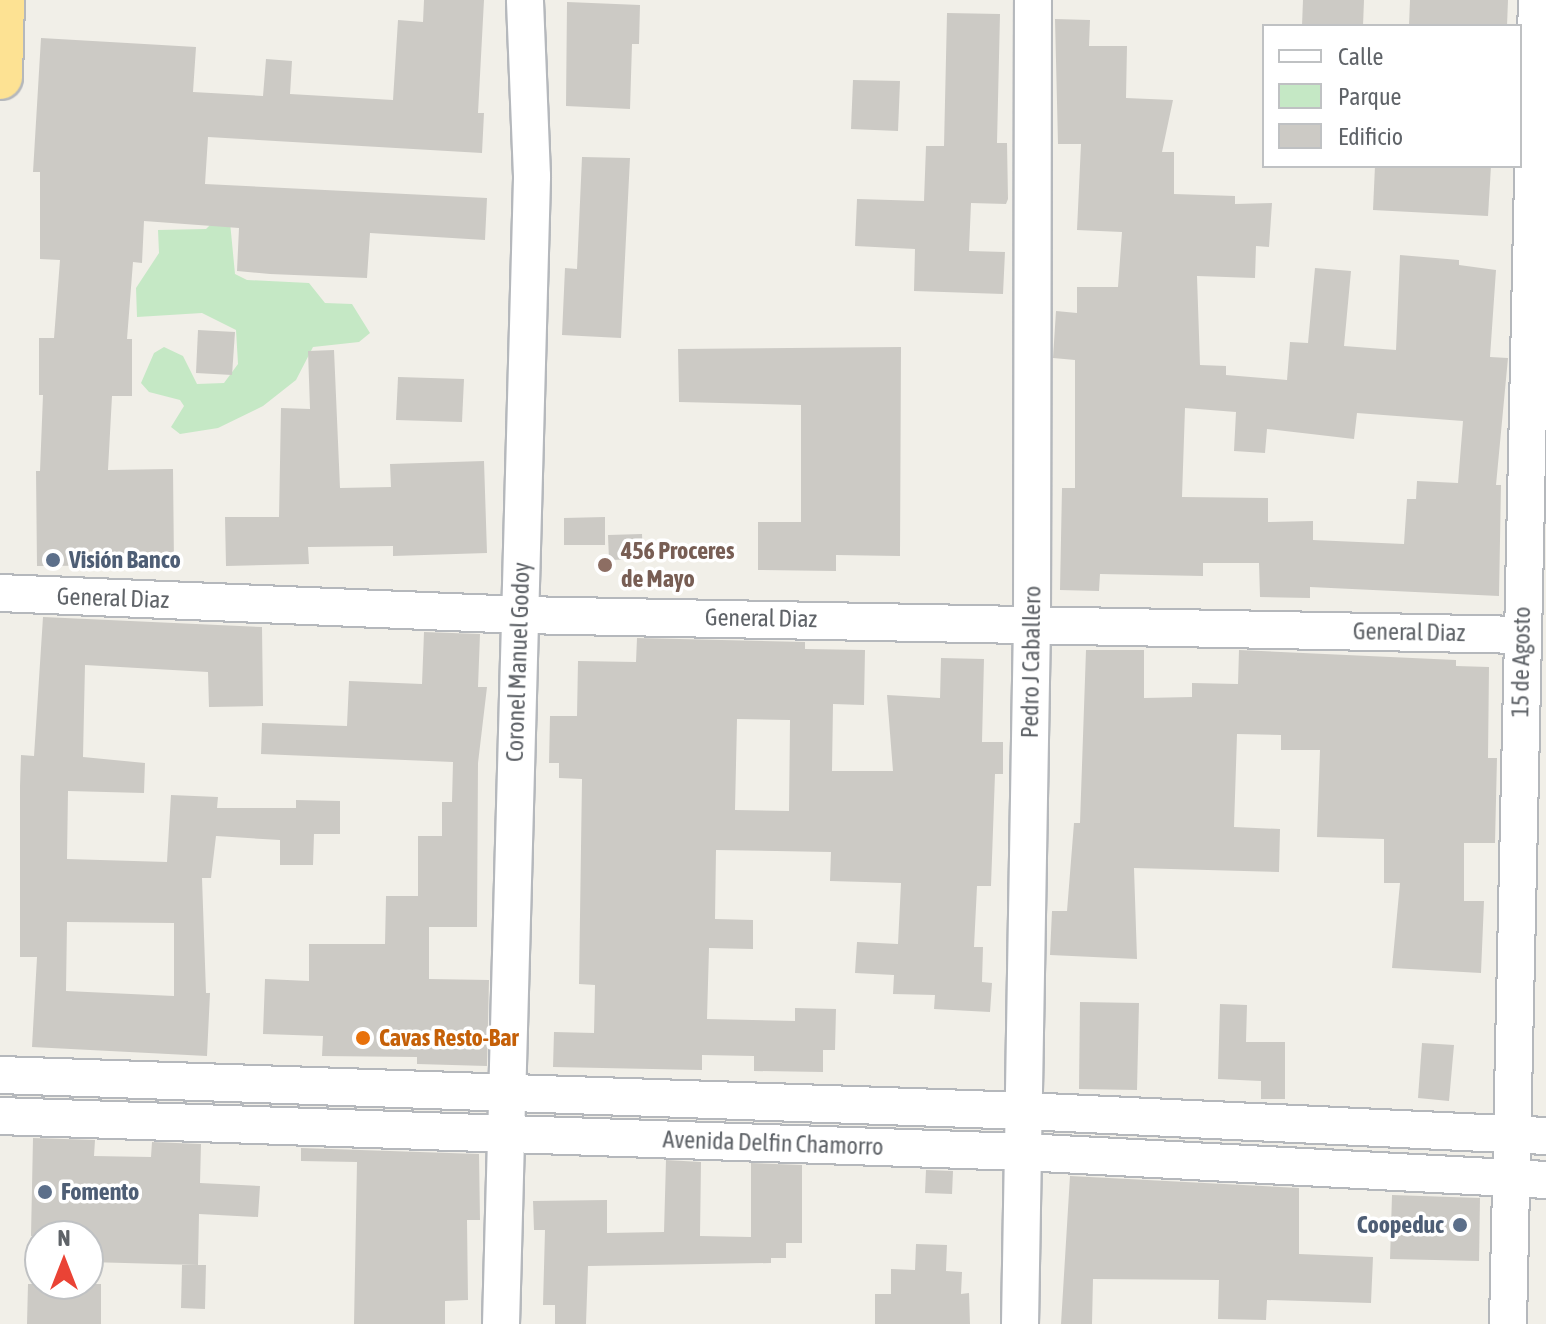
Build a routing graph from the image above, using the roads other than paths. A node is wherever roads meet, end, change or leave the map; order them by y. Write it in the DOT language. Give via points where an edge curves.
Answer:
graph roads {
  1 [pos="2,0"];
  2 [pos="525,0"];
  3 [pos="1033,0"];
  4 [pos="1537,0"];
  5 [pos="0,77"];
  6 [pos="0,593"];
  7 [pos="520,615"];
  8 [pos="1032,622"];
  9 [pos="1522,635"];
  10 [pos="0,1075"];
  11 [pos="504,1091"];
  12 [pos="1024,1111"];
  13 [pos="0,1116"];
  14 [pos="504,1133"];
  15 [pos="1511,1134"];
  16 [pos="1546,1136"];
  17 [pos="1023,1152"];
  18 [pos="1509,1179"];
  19 [pos="1546,1180"];
  20 [pos="501,1324"];
  21 [pos="1020,1324"];
  22 [pos="1508,1324"];
  1 -- 5 [label="highway"];
  2 -- 7 [label="street, Coronel Manuel Godoy" via="532,176"];
  3 -- 8 [label="street, Pedro J Caballero"];
  4 -- 9 [label="street, 15 de Agosto"];
  6 -- 7 [label="street, General Diaz"];
  7 -- 8 [label="street, General Diaz"];
  7 -- 11 [label="street, Coronel Manuel Godoy"];
  8 -- 9 [label="street, General Diaz"];
  8 -- 12 [label="street, Pedro J Caballero"];
  9 -- 15 [label="street, 15 de Agosto"];
  10 -- 11 [label="street, Avenida Delfin Chamorro"];
  11 -- 12 [label="street, Avenida Delfin Chamorro"];
  11 -- 14 [label="street, Coronel Manuel Godoy"];
  12 -- 15 [label="street, Avenida Delfin Chamorro"];
  12 -- 17 [label="street, Pedro J Caballero"];
  13 -- 14 [label="street, Avenida Delfin Chamorro"];
  14 -- 17 [label="street, Avenida Delfin Chamorro"];
  14 -- 20 [label="street, Coronel Manuel Godoy"];
  15 -- 16 [label="street, Avenida Delfin Chamorro"];
  15 -- 18 [label="street, 15 de Agosto"];
  17 -- 18 [label="street, Avenida Delfin Chamorro"];
  17 -- 21 [label="street, Pedro J Caballero"];
  18 -- 19 [label="street, Avenida Delfin Chamorro"];
  18 -- 22 [label="street, 15 de Agosto"];
}
